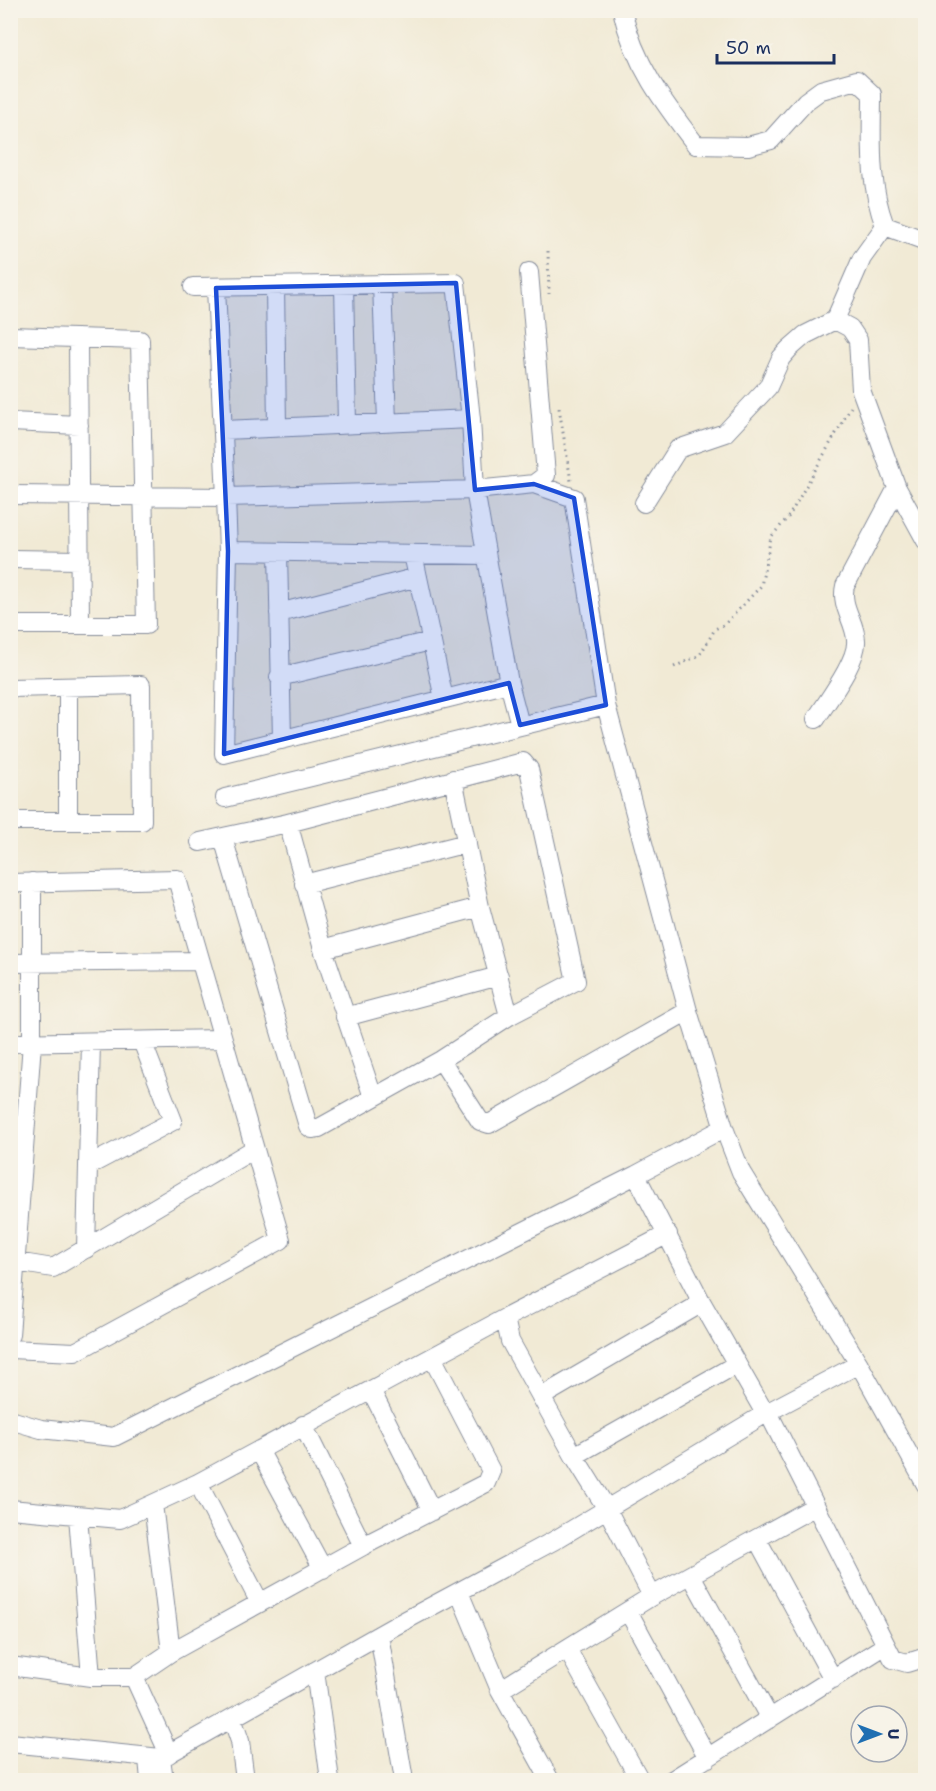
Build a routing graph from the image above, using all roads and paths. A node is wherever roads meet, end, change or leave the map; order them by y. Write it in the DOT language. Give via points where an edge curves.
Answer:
graph roads {
  1 [pos="622,10"];
  2 [pos="885,226"];
  3 [pos="926,241"];
  4 [pos="548,251"];
  5 [pos="529,272"];
  6 [pos="382,284"];
  7 [pos="344,285"];
  8 [pos="275,286"];
  9 [pos="193,287"];
  10 [pos="216,288"];
  11 [pos="549,295"];
  12 [pos="835,320"];
  13 [pos="10,336"];
  14 [pos="78,338"];
  15 [pos="861,390"];
  16 [pos="557,397"];
  17 [pos="471,419"];
  18 [pos="10,422"];
  19 [pos="387,423"];
  20 [pos="79,424"];
  21 [pos="347,424"];
  22 [pos="277,427"];
  23 [pos="224,429"];
  24 [pos="534,484"];
  25 [pos="897,488"];
  26 [pos="475,490"];
  27 [pos="10,495"];
  28 [pos="80,495"];
  29 [pos="143,496"];
  30 [pos="226,497"];
  31 [pos="574,498"];
  32 [pos="644,503"];
  33 [pos="926,541"];
  34 [pos="228,551"];
  35 [pos="278,552"];
  36 [pos="413,554"];
  37 [pos="486,555"];
  38 [pos="10,559"];
  39 [pos="80,560"];
  40 [pos="418,577"];
  41 [pos="279,614"];
  42 [pos="10,625"];
  43 [pos="80,625"];
  44 [pos="431,641"];
  45 [pos="675,667"];
  46 [pos="279,677"];
  47 [pos="509,683"];
  48 [pos="68,687"];
  49 [pos="10,688"];
  50 [pos="444,699"];
  51 [pos="606,705"];
  52 [pos="816,719"];
  53 [pos="520,725"];
  54 [pos="282,740"];
  55 [pos="453,779"];
  56 [pos="225,798"];
  57 [pos="10,821"];
  58 [pos="68,821"];
  59 [pos="288,823"];
  60 [pos="223,838"];
  61 [pos="200,842"];
  62 [pos="467,843"];
  63 [pos="32,882"];
  64 [pos="10,883"];
  65 [pos="304,884"];
  66 [pos="480,906"];
  67 [pos="323,950"];
  68 [pos="200,961"];
  69 [pos="10,963"];
  70 [pos="32,963"];
  71 [pos="499,976"];
  72 [pos="688,1011"];
  73 [pos="509,1016"];
  74 [pos="345,1017"];
  75 [pos="221,1039"];
  76 [pos="142,1041"];
  77 [pos="91,1042"];
  78 [pos="10,1043"];
  79 [pos="32,1043"];
  80 [pos="441,1060"];
  81 [pos="373,1097"];
  82 [pos="724,1128"];
  83 [pos="254,1149"];
  84 [pos="88,1167"];
  85 [pos="636,1175"];
  86 [pos="668,1234"];
  87 [pos="86,1249"];
  88 [pos="14,1262"];
  89 [pos="702,1303"];
  90 [pos="505,1318"];
  91 [pos="10,1335"];
  92 [pos="10,1349"];
  93 [pos="433,1359"];
  94 [pos="737,1364"];
  95 [pos="859,1364"];
  96 [pos="371,1390"];
  97 [pos="542,1397"];
  98 [pos="768,1412"];
  99 [pos="10,1420"];
  100 [pos="303,1425"];
  101 [pos="259,1450"];
  102 [pos="574,1456"];
  103 [pos="198,1483"];
  104 [pos="926,1485"];
  105 [pos="153,1504"];
  106 [pos="814,1508"];
  107 [pos="10,1509"];
  108 [pos="607,1509"];
  109 [pos="432,1511"];
  110 [pos="78,1516"];
  111 [pos="756,1539"];
  112 [pos="363,1546"];
  113 [pos="322,1569"];
  114 [pos="691,1575"];
  115 [pos="459,1592"];
  116 [pos="652,1596"];
  117 [pos="260,1603"];
  118 [pos="628,1611"];
  119 [pos="379,1635"];
  120 [pos="886,1645"];
  121 [pos="567,1649"];
  122 [pos="171,1652"];
  123 [pos="926,1657"];
  124 [pos="10,1666"];
  125 [pos="315,1671"];
  126 [pos="91,1677"];
  127 [pos="134,1677"];
  128 [pos="833,1679"];
  129 [pos="500,1690"];
  130 [pos="232,1718"];
  131 [pos="770,1719"];
  132 [pos="10,1743"];
  133 [pos="159,1757"];
  134 [pos="708,1758"];
  135 [pos="150,1780"];
  136 [pos="164,1780"];
  137 [pos="245,1780"];
  138 [pos="330,1780"];
  139 [pos="404,1780"];
  140 [pos="550,1780"];
  141 [pos="640,1780"];
  142 [pos="672,1780"];
  1 -- 2 [label="street" via="640,66 696,145 748,146 771,140 806,101 822,90 857,80 864,84 872,94 873,179 875,199"];
  2 -- 3 [label="street"];
  2 -- 12 [label="street" via="862,258"];
  4 -- 11 [label="path"];
  5 -- 24 [label="street" via="546,475"];
  6 -- 7 [label="street"];
  6 -- 17 [label="street" via="456,283"];
  6 -- 19 [label="street"];
  7 -- 8 [label="street"];
  7 -- 21 [label="street"];
  8 -- 10 [label="street"];
  8 -- 22 [label="street"];
  9 -- 10 [label="street"];
  10 -- 23 [label="street"];
  12 -- 15 [label="street" via="850,328 858,340"];
  12 -- 32 [label="street" via="789,348 768,387 725,433 678,449"];
  13 -- 14 [label="street"];
  14 -- 20 [label="street"];
  14 -- 29 [label="street" via="140,340"];
  15 -- 25 [label="street"];
  15 -- 45 [label="path" via="789,516 771,537 761,586 725,624 715,629 700,655"];
  16 -- 31 [label="path"];
  17 -- 19 [label="street"];
  17 -- 26 [label="street"];
  18 -- 20 [label="street"];
  19 -- 21 [label="street"];
  20 -- 28 [label="street"];
  21 -- 22 [label="street"];
  22 -- 23 [label="street"];
  23 -- 30 [label="street"];
  24 -- 26 [label="street"];
  24 -- 31 [label="street"];
  25 -- 33 [label="street"];
  25 -- 52 [label="street" via="845,586 843,597 855,633 855,653"];
  26 -- 30 [label="street"];
  26 -- 37 [label="street"];
  27 -- 28 [label="street"];
  28 -- 29 [label="street"];
  28 -- 39 [label="street"];
  29 -- 30 [label="street"];
  29 -- 43 [label="street" via="146,625"];
  30 -- 34 [label="street"];
  31 -- 51 [label="street"];
  34 -- 35 [label="street"];
  34 -- 54 [label="street" via="224,754"];
  35 -- 36 [label="street"];
  35 -- 41 [label="street"];
  36 -- 37 [label="street"];
  36 -- 40 [label="street"];
  37 -- 47 [label="street"];
  38 -- 39 [label="street"];
  39 -- 43 [label="street"];
  40 -- 41 [label="street"];
  40 -- 44 [label="street"];
  41 -- 46 [label="street"];
  42 -- 43 [label="street"];
  44 -- 46 [label="street"];
  44 -- 50 [label="street"];
  46 -- 54 [label="street"];
  47 -- 50 [label="street"];
  47 -- 53 [label="street"];
  48 -- 49 [label="street"];
  48 -- 58 [label="street"];
  48 -- 58 [label="street" via="141,685 142,820"];
  50 -- 54 [label="street"];
  51 -- 53 [label="street"];
  51 -- 72 [label="street"];
  53 -- 56 [label="street"];
  55 -- 59 [label="street"];
  55 -- 62 [label="street"];
  55 -- 73 [label="street" via="523,762 529,769 576,981"];
  57 -- 58 [label="street"];
  59 -- 60 [label="street"];
  59 -- 65 [label="street"];
  60 -- 61 [label="street"];
  60 -- 81 [label="street" via="308,1126 319,1128"];
  62 -- 65 [label="street"];
  62 -- 66 [label="street"];
  63 -- 64 [label="street"];
  63 -- 68 [label="street" via="177,879"];
  63 -- 70 [label="street"];
  65 -- 67 [label="street"];
  66 -- 67 [label="street"];
  66 -- 71 [label="street"];
  67 -- 74 [label="street"];
  68 -- 70 [label="street"];
  68 -- 75 [label="street"];
  69 -- 70 [label="street"];
  70 -- 79 [label="street"];
  71 -- 73 [label="street"];
  71 -- 74 [label="street"];
  72 -- 80 [label="street" via="489,1124 480,1121"];
  72 -- 82 [label="street"];
  73 -- 80 [label="street"];
  74 -- 81 [label="street"];
  75 -- 76 [label="street"];
  75 -- 83 [label="street"];
  76 -- 77 [label="street"];
  76 -- 84 [label="street" via="173,1121"];
  77 -- 79 [label="street"];
  77 -- 84 [label="street"];
  78 -- 79 [label="street"];
  79 -- 88 [label="street"];
  80 -- 81 [label="street"];
  82 -- 85 [label="street"];
  82 -- 95 [label="street" via="741,1172"];
  83 -- 87 [label="street"];
  83 -- 92 [label="street" via="281,1240 75,1352"];
  84 -- 87 [label="street"];
  85 -- 86 [label="street"];
  85 -- 99 [label="street" via="114,1437 41,1429"];
  86 -- 89 [label="street"];
  86 -- 90 [label="street"];
  87 -- 88 [label="street" via="53,1268"];
  88 -- 91 [label="street"];
  89 -- 94 [label="street"];
  89 -- 97 [label="street"];
  90 -- 93 [label="street"];
  90 -- 97 [label="street" via="510,1341"];
  93 -- 96 [label="street"];
  93 -- 109 [label="street" via="491,1471 486,1483"];
  94 -- 98 [label="street"];
  94 -- 102 [label="street"];
  95 -- 98 [label="street"];
  95 -- 104 [label="street"];
  96 -- 100 [label="street"];
  96 -- 109 [label="street"];
  97 -- 102 [label="street"];
  98 -- 106 [label="street"];
  98 -- 108 [label="street"];
  100 -- 101 [label="street"];
  100 -- 112 [label="street"];
  101 -- 103 [label="street"];
  101 -- 113 [label="street"];
  102 -- 108 [label="street"];
  103 -- 105 [label="street"];
  103 -- 117 [label="street"];
  105 -- 110 [label="street" via="120,1520"];
  105 -- 122 [label="street"];
  106 -- 111 [label="street"];
  106 -- 120 [label="street"];
  107 -- 110 [label="street"];
  108 -- 115 [label="street"];
  108 -- 116 [label="street"];
  109 -- 112 [label="street"];
  110 -- 126 [label="street"];
  111 -- 114 [label="street"];
  111 -- 128 [label="street"];
  112 -- 113 [label="street"];
  113 -- 117 [label="street"];
  114 -- 116 [label="street"];
  114 -- 131 [label="street"];
  115 -- 119 [label="street"];
  115 -- 129 [label="street"];
  116 -- 118 [label="street"];
  117 -- 122 [label="street"];
  118 -- 121 [label="street"];
  118 -- 134 [label="street"];
  119 -- 125 [label="street"];
  119 -- 139 [label="street"];
  120 -- 123 [label="street" via="893,1659 907,1663"];
  120 -- 128 [label="street"];
  121 -- 129 [label="street"];
  121 -- 141 [label="street"];
  122 -- 127 [label="street"];
  124 -- 126 [label="street"];
  125 -- 130 [label="street"];
  125 -- 138 [label="street"];
  126 -- 127 [label="street"];
  127 -- 133 [label="street"];
  128 -- 131 [label="street"];
  129 -- 140 [label="street"];
  130 -- 133 [label="street"];
  130 -- 137 [label="street" via="240,1741"];
  131 -- 134 [label="street"];
  132 -- 133 [label="street"];
  133 -- 135 [label="street"];
  133 -- 136 [label="street"];
  134 -- 142 [label="street"];
}
